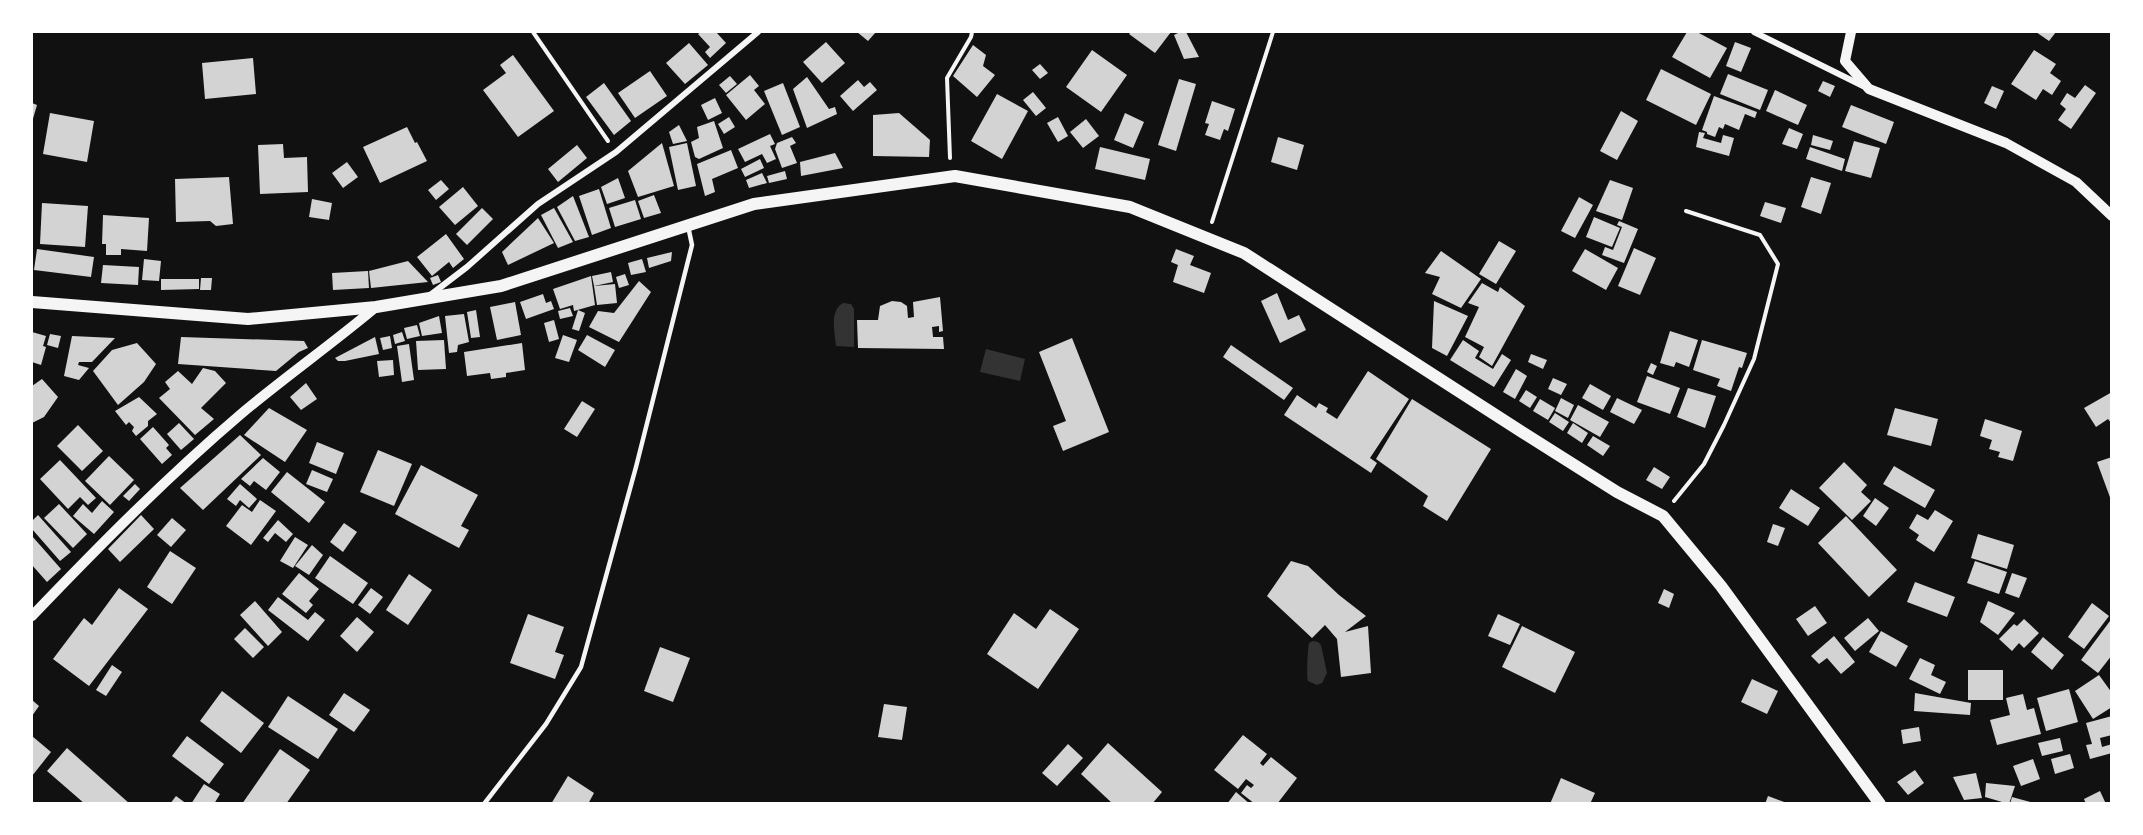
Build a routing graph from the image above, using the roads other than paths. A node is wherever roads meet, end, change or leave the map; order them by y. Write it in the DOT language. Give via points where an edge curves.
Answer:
graph roads {
  1 [pos="758,32"];
  2 [pos="1754,32"];
  3 [pos="1851,32"];
  4 [pos="1869,89"];
  5 [pos="2112,216"];
  6 [pos="688,226"];
  7 [pos="427,297"];
  8 [pos="32,302"];
  9 [pos="376,307"];
  10 [pos="32,616"];
  11 [pos="484,804"];
  12 [pos="1880,804"];
  1 -- 7 [label="street" via="616,152 538,204"];
  2 -- 4 [label="street"];
  3 -- 4 [label="street" via="1845,61"];
  4 -- 5 [label="street" via="2006,143 2076,182"];
  6 -- 7 [label="main road" via="501,286"];
  6 -- 11 [label="lane" via="692,245 581,666 546,724"];
  6 -- 12 [label="main road" via="754,204 955,176 1130,207 1244,253 1617,492 1663,516 1720,586"];
  7 -- 9 [label="main road"];
  8 -- 9 [label="main road" via="248,319"];
  9 -- 10 [label="street" via="239,416 127,517"];
}
